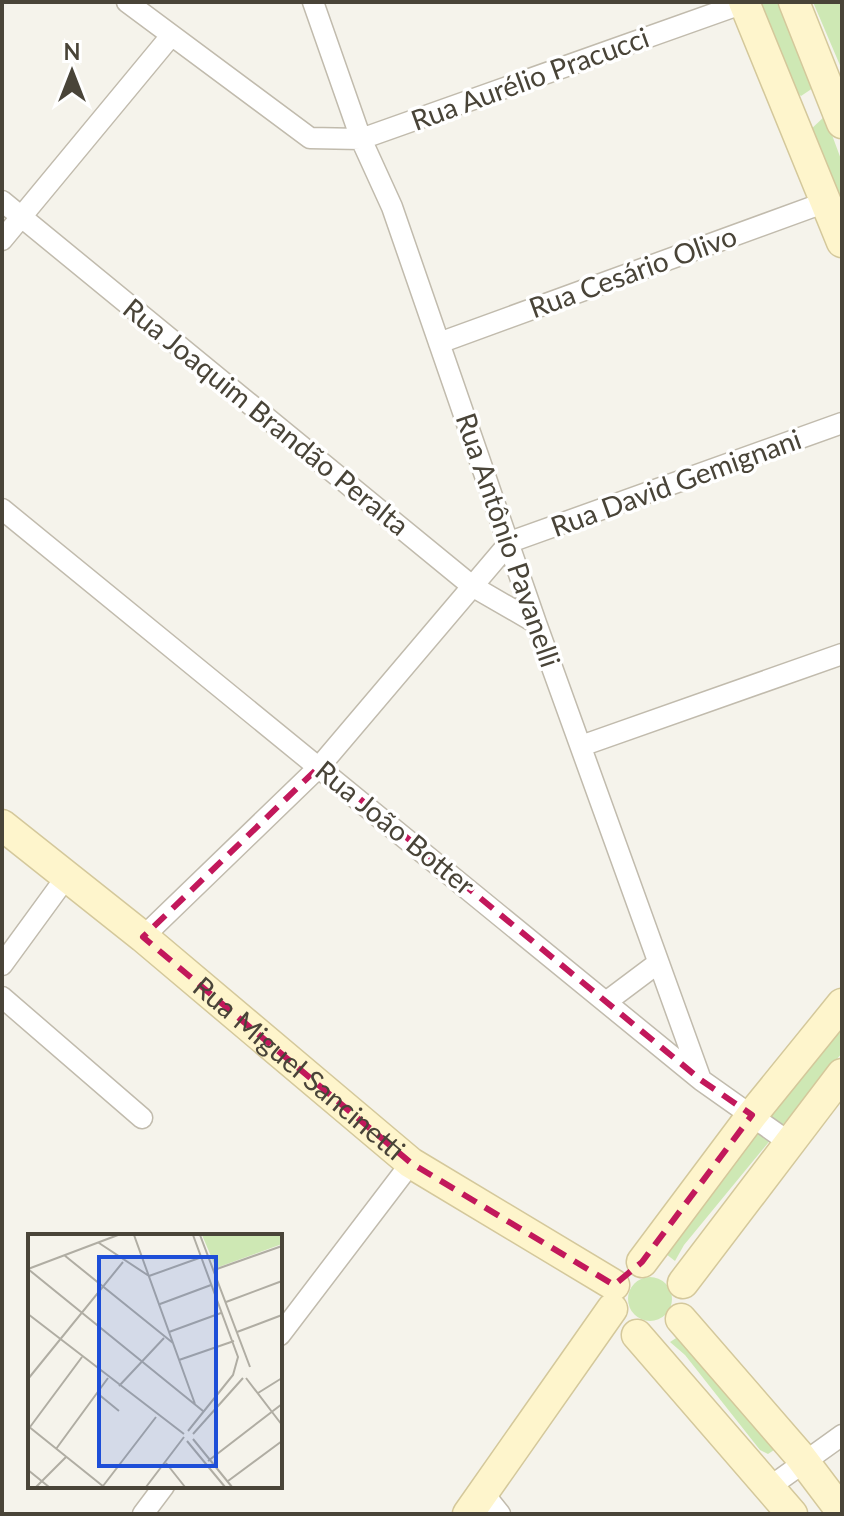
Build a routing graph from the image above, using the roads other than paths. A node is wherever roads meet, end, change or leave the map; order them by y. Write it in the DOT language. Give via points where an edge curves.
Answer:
graph roads {
  1 [pos="127,2"];
  2 [pos="313,2"];
  3 [pos="744,2"];
  4 [pos="794,2"];
  5 [pos="170,37"];
  6 [pos="839,105"];
  7 [pos="790,114"];
  8 [pos="361,139"];
  9 [pos="2,201"];
  10 [pos="826,202"];
  11 [pos="21,216"];
  12 [pos="2,240"];
  13 [pos="842,242"];
  14 [pos="439,343"];
  15 [pos="842,423"];
  16 [pos="2,509"];
  17 [pos="510,542"];
  18 [pos="472,586"];
  19 [pos="536,623"];
  20 [pos="842,654"];
  21 [pos="581,746"];
  22 [pos="320,766"];
  23 [pos="2,825"];
  24 [pos="67,876"];
  25 [pos="143,937"];
  26 [pos="658,963"];
  27 [pos="2,965"];
  28 [pos="2,997"];
  29 [pos="606,1002"];
  30 [pos="842,1004"];
  31 [pos="787,1072"];
  32 [pos="842,1074"];
  33 [pos="701,1080"];
  34 [pos="822,1098"];
  35 [pos="752,1115"];
  36 [pos="142,1118"];
  37 [pos="790,1143"];
  38 [pos="411,1163"];
  39 [pos="642,1262"];
  40 [pos="683,1283"];
  41 [pos="613,1297"];
  42 [pos="681,1319"];
  43 [pos="282,1332"];
  44 [pos="637,1335"];
  45 [pos="842,1435"];
  46 [pos="805,1464"];
  47 [pos="771,1486"];
  48 [pos="162,1488"];
  49 [pos="484,1507"];
  50 [pos="842,1512"];
  51 [pos="143,1514"];
  52 [pos="792,1514"];
  1 -- 5 [label="street"];
  2 -- 8 [label="street, Rua Antônio Pavanelli"];
  3 -- 7 [label="main road"];
  3 -- 8 [label="street, Rua Aurélio Pracucci"];
  4 -- 6 [label="main road"];
  5 -- 8 [label="street" via="310,138"];
  5 -- 11 [label="street"];
  6 -- 7 [label="main road"];
  7 -- 10 [label="main road"];
  8 -- 14 [label="street, Rua Antônio Pavanelli" via="392,207"];
  9 -- 11 [label="street, Rua Joaquim Brandão Peralta"];
  10 -- 13 [label="main road"];
  10 -- 14 [label="street, Rua Cesário Olivo"];
  11 -- 12 [label="street"];
  11 -- 18 [label="street, Rua Joaquim Brandão Peralta"];
  14 -- 17 [label="street, Rua Antônio Pavanelli"];
  15 -- 17 [label="street, Rua David Gemignani"];
  16 -- 22 [label="street, Rua João Botter"];
  17 -- 18 [label="street"];
  17 -- 19 [label="street, Rua Antônio Pavanelli"];
  18 -- 19 [label="street, Rua Joaquim Brandão Peralta"];
  18 -- 22 [label="street"];
  19 -- 21 [label="street, Rua Antônio Pavanelli"];
  20 -- 21 [label="street"];
  21 -- 26 [label="street, Rua Antônio Pavanelli"];
  22 -- 25 [label="street"];
  22 -- 29 [label="street, Rua João Botter"];
  23 -- 24 [label="main road, Rua Miguel Sancinetti"];
  24 -- 25 [label="main road, Rua Miguel Sancinetti"];
  24 -- 27 [label="street"];
  25 -- 38 [label="main road, Rua Miguel Sancinetti"];
  26 -- 29 [label="street"];
  26 -- 33 [label="street, Rua Antônio Pavanelli"];
  28 -- 36 [label="street"];
  29 -- 33 [label="street, Rua João Botter"];
  30 -- 31 [label="main road"];
  31 -- 34 [label="main road"];
  31 -- 35 [label="main road"];
  32 -- 34 [label="main road"];
  33 -- 35 [label="street, Rua João Botter"];
  34 -- 37 [label="main road"];
  35 -- 37 [label="street, Rua João Botter"];
  35 -- 39 [label="main road"];
  37 -- 40 [label="main road"];
  38 -- 41 [label="main road, Rua Miguel Sancinetti"];
  38 -- 43 [label="street"];
  39 -- 40 [label="main road" via="666,1265"];
  39 -- 41 [label="main road" via="620,1274"];
  40 -- 42 [label="main road"];
  41 -- 44 [label="main road" via="618,1320"];
  41 -- 49 [label="main road"];
  42 -- 44 [label="main road" via="662,1334"];
  42 -- 46 [label="main road"];
  44 -- 47 [label="main road"];
  45 -- 46 [label="street"];
  46 -- 47 [label="street"];
  46 -- 50 [label="main road"];
  47 -- 52 [label="main road"];
  48 -- 51 [label="street"];
}
